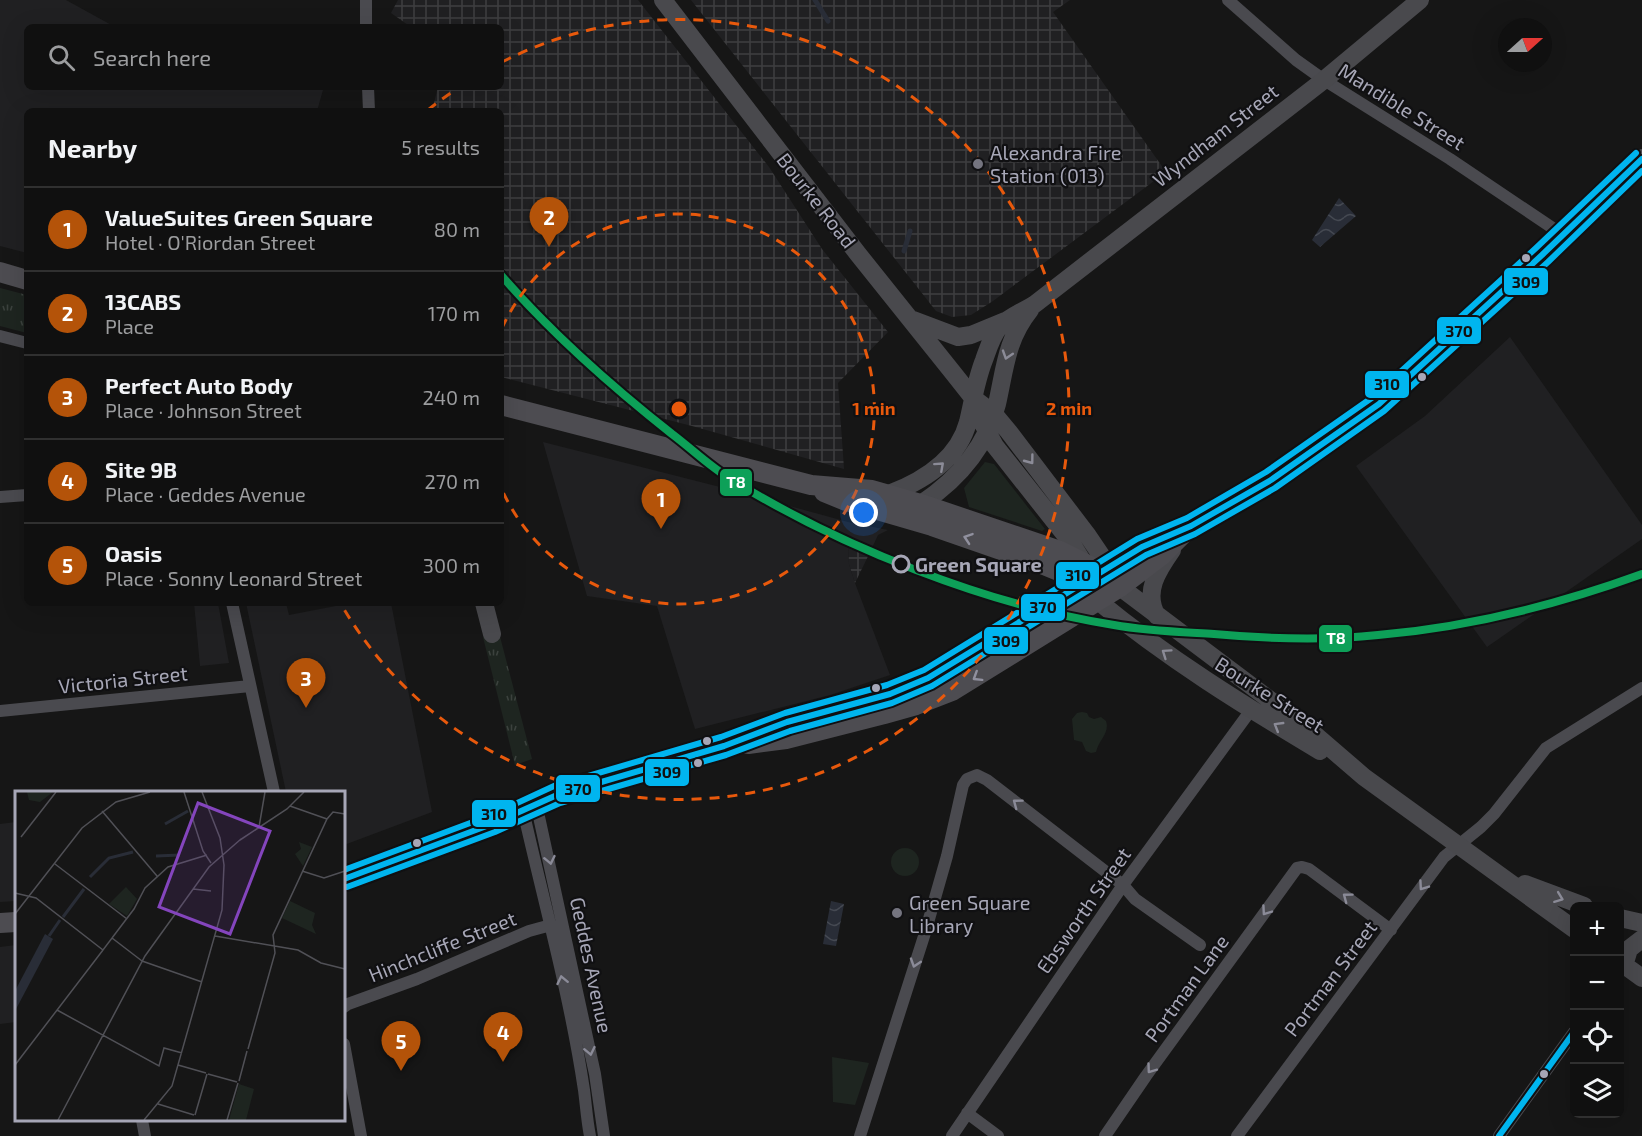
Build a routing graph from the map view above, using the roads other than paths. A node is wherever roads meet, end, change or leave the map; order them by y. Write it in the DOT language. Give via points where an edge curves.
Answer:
graph roads {
  1 [pos="366,0"];
  2 [pos="663,0"];
  3 [pos="1228,0"];
  4 [pos="1420,0"];
  5 [pos="366,24"];
  6 [pos="1324,80"];
  7 [pos="368,90"];
  8 [pos="369,108"];
  9 [pos="1642,159"];
  10 [pos="1563,235"];
  11 [pos="0,273"];
  12 [pos="24,279"];
  13 [pos="1035,304"];
  14 [pos="911,319"];
  15 [pos="1010,319"];
  16 [pos="0,336"];
  17 [pos="24,342"];
  18 [pos="974,398"];
  19 [pos="504,406"];
  20 [pos="994,414"];
  21 [pos="986,431"];
  22 [pos="24,495"];
  23 [pos="0,497"];
  24 [pos="888,503"];
  25 [pos="921,504"];
  26 [pos="1191,526"];
  27 [pos="1092,573"];
  28 [pos="1120,587"];
  29 [pos="1098,601"];
  30 [pos="233,606"];
  31 [pos="485,606"];
  32 [pos="1157,616"];
  33 [pos="492,634"];
  34 [pos="250,686"];
  35 [pos="1642,688"];
  36 [pos="1251,710"];
  37 [pos="0,711"];
  38 [pos="724,746"];
  39 [pos="1364,777"];
  40 [pos="274,791"];
  41 [pos="530,807"];
  42 [pos="1458,846"];
  43 [pos="1495,872"];
  44 [pos="345,879"];
  45 [pos="1123,885"];
  46 [pos="1574,902"];
  47 [pos="1624,919"];
  48 [pos="15,922"];
  49 [pos="0,923"];
  50 [pos="1642,923"];
  51 [pos="551,925"];
  52 [pos="1570,926"];
  53 [pos="1391,930"];
  54 [pos="1642,939"];
  55 [pos="1200,945"];
  56 [pos="1642,959"];
  57 [pos="1624,960"];
  58 [pos="1624,965"];
  59 [pos="1624,968"];
  60 [pos="1642,978"];
  61 [pos="346,1005"];
  62 [pos="1570,1039"];
  63 [pos="345,1049"];
  64 [pos="967,1113"];
  65 [pos="142,1121"];
  66 [pos="145,1136"];
  67 [pos="361,1136"];
  68 [pos="590,1136"];
  69 [pos="604,1136"];
  70 [pos="860,1136"];
  71 [pos="952,1136"];
  72 [pos="998,1136"];
  73 [pos="1105,1136"];
  74 [pos="1237,1136"];
  75 [pos="1499,1136"];
  1 -- 5 [label="street"];
  2 -- 14 [label="main road, Bourke Road"];
  3 -- 6 [label="street, Mandible Street"];
  4 -- 6 [label="main road, Wyndham Street"];
  6 -- 10 [label="street, Mandible Street"];
  6 -- 13 [label="main road, Wyndham Street"];
  7 -- 8 [label="street"];
  9 -- 10 [label="main road"];
  10 -- 26 [label="main road" via="1379,404 1271,480"];
  11 -- 12 [label="main road"];
  13 -- 15 [label="main road, Wyndham Street"];
  13 -- 20 [label="main road, Wyndham Street, one-way" via="1011,343"];
  14 -- 15 [label="main road" via="958,337"];
  14 -- 18 [label="main road, Bourke Road"];
  15 -- 18 [label="main road, Wyndham Street" via="994,335"];
  16 -- 17 [label="street"];
  18 -- 20 [label="main road, Bourke Road"];
  18 -- 21 [label="main road, Bourke Road"];
  24 -- 18 [label="main road, Wyndham Street, one-way" via="948,458 964,432"];
  19 -- 24 [label="main road" via="811,485 859,489"];
  20 -- 21 [label="main road, Wyndham Street"];
  20 -- 27 [label="main road, Bourke Road, one-way" via="1088,536"];
  21 -- 25 [label="main road, Wyndham Street" via="961,472"];
  21 -- 27 [label="main road, Bourke Road"];
  22 -- 23 [label="street"];
  24 -- 25 [label="main road" via="903,512"];
  27 -- 24 [label="main road, one-way" via="1061,572"];
  25 -- 27 [label="main road" via="1044,545"];
  26 -- 27 [label="main road"];
  26 -- 28 [label="main road" via="1162,555"];
  26 -- 32 [label="main road" via="1154,579 1151,600"];
  27 -- 28 [label="main road, Bourke Road"];
  27 -- 29 [label="main road"];
  27 -- 38 [label="main road" via="923,681 787,722"];
  28 -- 29 [label="main road"];
  28 -- 32 [label="main road, Bourke Street"];
  36 -- 29 [label="main road, Bourke Street, one-way" via="1178,662"];
  29 -- 38 [label="main road, one-way" via="971,681 930,700 786,739"];
  30 -- 34 [label="street"];
  31 -- 33 [label="main road"];
  32 -- 39 [label="main road, Bourke Street" via="1306,727"];
  34 -- 37 [label="street, Victoria Street"];
  34 -- 40 [label="street"];
  35 -- 42 [label="street, Portman Street" via="1546,748 1494,814"];
  39 -- 36 [label="main road, Bourke Street, one-way"];
  36 -- 45 [label="street, Ebsworth Street"];
  38 -- 41 [label="main road" via="610,777"];
  39 -- 42 [label="main road, Bourke Street"];
  41 -- 44 [label="main road"];
  41 -- 51 [label="street, Geddes Avenue"];
  41 -- 69 [label="street, Geddes Avenue, one-way" via="594,1070"];
  42 -- 43 [label="main road, Bourke Street"];
  42 -- 53 [label="street, Portman Street, one-way" via="1441,860"];
  43 -- 46 [label="main road, one-way"];
  43 -- 52 [label="main road, Bourke Street"];
  45 -- 55 [label="street" via="1135,899"];
  45 -- 64 [label="street, Ebsworth Street"];
  45 -- 70 [label="street, one-way" via="987,780 975,775 967,779 933,905"];
  47 -- 50 [label="main road"];
  48 -- 49 [label="main road"];
  51 -- 61 [label="street, Hinchcliffe Street"];
  68 -- 51 [label="street, Geddes Avenue, one-way"];
  53 -- 73 [label="street, Portman Lane, one-way" via="1309,869 1297,868"];
  53 -- 74 [label="street, Portman Street"];
  54 -- 57 [label="main road"];
  56 -- 58 [label="main road"];
  59 -- 60 [label="main road"];
  62 -- 75 [label="street"];
  63 -- 67 [label="street"];
  64 -- 71 [label="street, Ebsworth Street"];
  64 -- 72 [label="street"];
  65 -- 66 [label="street"];
}
